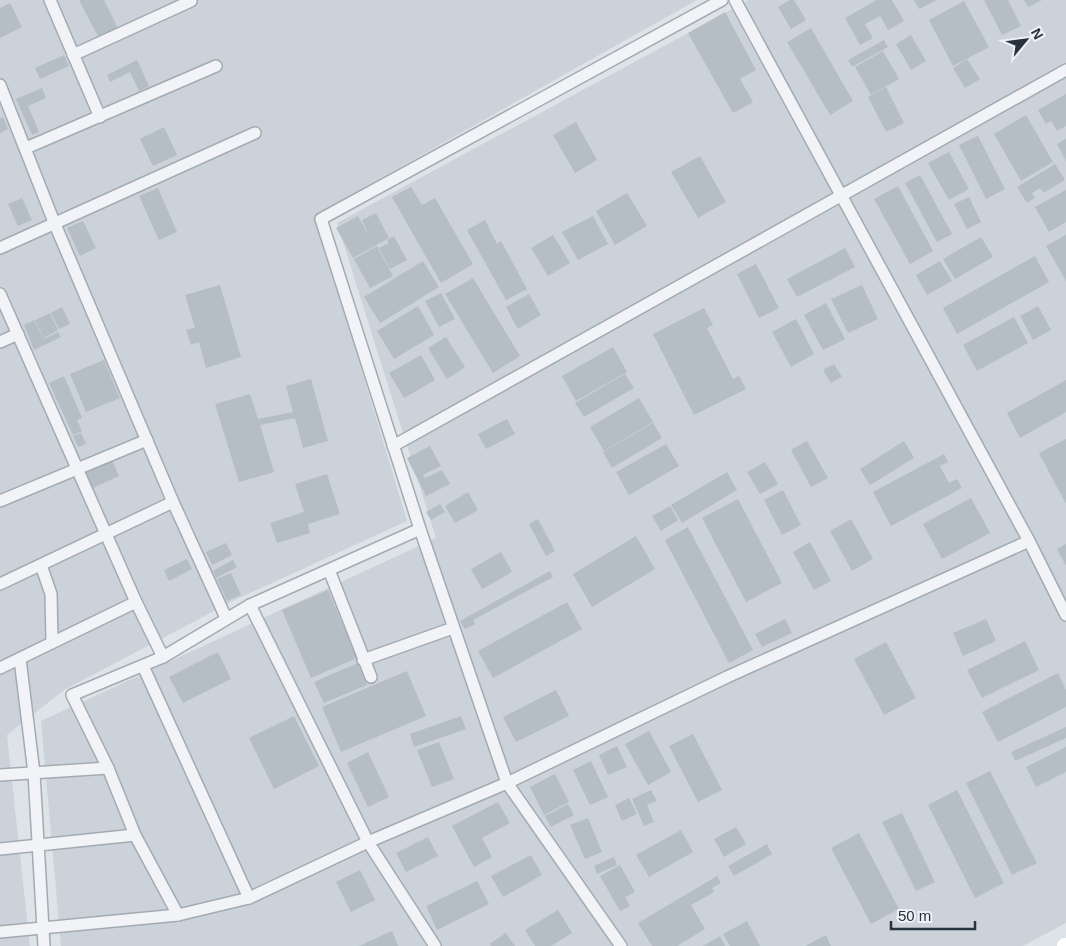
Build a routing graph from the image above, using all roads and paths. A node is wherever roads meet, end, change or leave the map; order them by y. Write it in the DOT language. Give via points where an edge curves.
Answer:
graph roads {
  1 [pos="50,0"];
  2 [pos="722,0"];
  3 [pos="735,0"];
  4 [pos="191,1"];
  5 [pos="73,55"];
  6 [pos="216,66"];
  7 [pos="1066,70"];
  8 [pos="0,85"];
  9 [pos="100,117"];
  10 [pos="255,133"];
  11 [pos="26,148"];
  12 [pos="842,196"];
  13 [pos="54,222"];
  14 [pos="0,248"];
  15 [pos="0,294"];
  16 [pos="18,334"];
  17 [pos="0,342"];
  18 [pos="146,440"];
  19 [pos="393,446"];
  20 [pos="78,470"];
  21 [pos="0,500"];
  22 [pos="173,502"];
  23 [pos="420,529"];
  24 [pos="107,535"];
  25 [pos="1029,542"];
  26 [pos="40,565"];
  27 [pos="329,570"];
  28 [pos="0,584"];
  29 [pos="136,602"];
  30 [pos="250,605"];
  31 [pos="1066,615"];
  32 [pos="226,618"];
  33 [pos="453,628"];
  34 [pos="52,642"];
  35 [pos="163,657"];
  36 [pos="20,659"];
  37 [pos="363,660"];
  38 [pos="143,666"];
  39 [pos="0,668"];
  40 [pos="371,677"];
  41 [pos="108,768"];
  42 [pos="34,773"];
  43 [pos="0,774"];
  44 [pos="507,783"];
  45 [pos="135,835"];
  46 [pos="368,842"];
  47 [pos="39,845"];
  48 [pos="0,849"];
  49 [pos="249,898"];
  50 [pos="178,915"];
  51 [pos="42,926"];
  52 [pos="0,932"];
  53 [pos="44,946"];
  54 [pos="435,946"];
  55 [pos="621,946"];
  1 -- 5 [label="street"];
  2 -- 19 [label="street" via="321,219"];
  3 -- 12 [label="street"];
  4 -- 5 [label="street"];
  5 -- 9 [label="street"];
  6 -- 9 [label="street"];
  7 -- 12 [label="street"];
  8 -- 11 [label="street"];
  9 -- 11 [label="street"];
  10 -- 13 [label="street"];
  11 -- 13 [label="street"];
  12 -- 19 [label="street"];
  12 -- 25 [label="street"];
  13 -- 14 [label="street"];
  13 -- 18 [label="street"];
  15 -- 16 [label="street"];
  16 -- 17 [label="street"];
  16 -- 20 [label="street"];
  18 -- 20 [label="street"];
  18 -- 22 [label="street"];
  19 -- 23 [label="street"];
  20 -- 21 [label="street"];
  20 -- 24 [label="street"];
  22 -- 24 [label="street"];
  22 -- 32 [label="street"];
  23 -- 27 [label="street"];
  23 -- 33 [label="street"];
  24 -- 26 [label="street"];
  24 -- 29 [label="street"];
  25 -- 31 [label="street"];
  25 -- 44 [label="street" via="727,677"];
  26 -- 28 [label="street"];
  26 -- 34 [label="street" via="52,594"];
  27 -- 30 [label="street"];
  27 -- 37 [label="street"];
  29 -- 34 [label="street"];
  29 -- 35 [label="street"];
  30 -- 32 [label="street"];
  30 -- 46 [label="street"];
  32 -- 35 [label="street"];
  33 -- 37 [label="street"];
  33 -- 44 [label="street"];
  34 -- 36 [label="street"];
  35 -- 38 [label="street"];
  36 -- 39 [label="street"];
  36 -- 42 [label="street"];
  37 -- 40 [label="street"];
  38 -- 41 [label="street" via="72,695"];
  38 -- 49 [label="street"];
  41 -- 42 [label="street"];
  41 -- 45 [label="street"];
  42 -- 43 [label="street"];
  42 -- 47 [label="street"];
  44 -- 46 [label="street"];
  44 -- 55 [label="street"];
  45 -- 47 [label="street"];
  45 -- 50 [label="street"];
  46 -- 49 [label="street"];
  46 -- 54 [label="street"];
  47 -- 48 [label="street"];
  47 -- 51 [label="street"];
  49 -- 50 [label="street"];
  50 -- 51 [label="street"];
  51 -- 52 [label="street"];
  51 -- 53 [label="street"];
}
